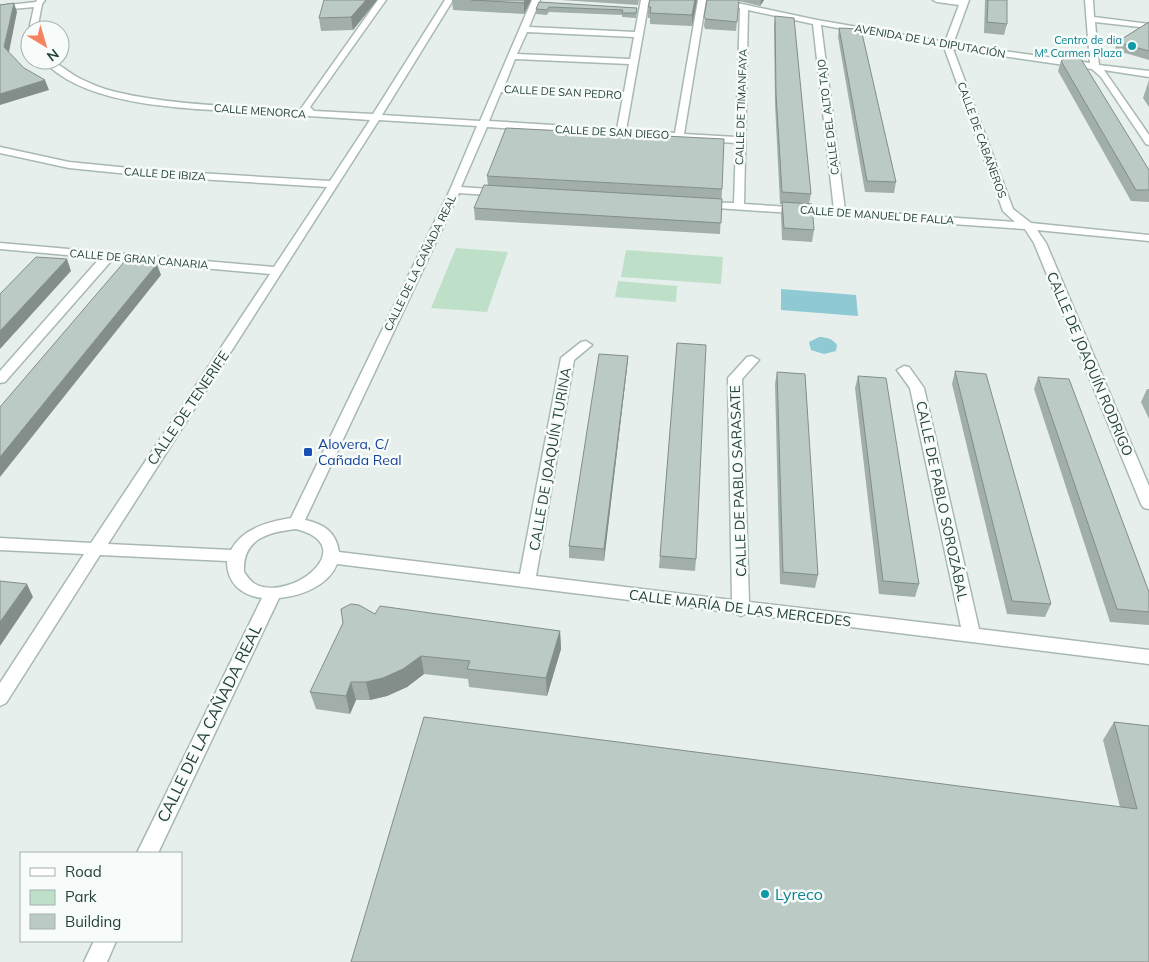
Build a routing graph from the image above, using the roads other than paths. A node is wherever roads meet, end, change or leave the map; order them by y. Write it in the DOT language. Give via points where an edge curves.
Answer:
graph roads {
  1 [pos="382,0"];
  2 [pos="449,0"];
  3 [pos="702,0"];
  4 [pos="712,0"];
  5 [pos="937,0"];
  6 [pos="1089,0"];
  7 [pos="40,2"];
  8 [pos="538,2"];
  9 [pos="964,2"];
  10 [pos="644,4"];
  11 [pos="744,7"];
  12 [pos="0,8"];
  13 [pos="633,8"];
  14 [pos="36,20"];
  15 [pos="1091,20"];
  16 [pos="817,22"];
  17 [pos="1149,26"];
  18 [pos="524,29"];
  19 [pos="638,35"];
  20 [pos="948,45"];
  21 [pos="512,56"];
  22 [pos="633,62"];
  23 [pos="1095,67"];
  24 [pos="61,70"];
  25 [pos="1149,74"];
  26 [pos="107,81"];
  27 [pos="92,88"];
  28 [pos="498,89"];
  29 [pos="628,95"];
  30 [pos="309,111"];
  31 [pos="376,119"];
  32 [pos="484,125"];
  33 [pos="621,133"];
  34 [pos="680,136"];
  35 [pos="740,140"];
  36 [pos="1149,142"];
  37 [pos="0,150"];
  38 [pos="332,184"];
  39 [pos="455,190"];
  40 [pos="514,194"];
  41 [pos="690,204"];
  42 [pos="739,206"];
  43 [pos="840,213"];
  44 [pos="1028,226"];
  45 [pos="1149,238"];
  46 [pos="0,246"];
  47 [pos="108,257"];
  48 [pos="278,271"];
  49 [pos="586,345"];
  50 [pos="752,360"];
  51 [pos="904,370"];
  52 [pos="0,379"];
  53 [pos="1149,504"];
  54 [pos="296,523"];
  55 [pos="0,544"];
  56 [pos="94,549"];
  57 [pos="236,556"];
  58 [pos="331,557"];
  59 [pos="527,581"];
  60 [pos="273,594"];
  61 [pos="741,609"];
  62 [pos="972,636"];
  63 [pos="1149,657"];
  64 [pos="0,698"];
  65 [pos="147,852"];
  66 [pos="104,942"];
  67 [pos="94,962"];
  1 -- 30 [label="street"];
  2 -- 31 [label="street, CALLE DE TENERIFE"];
  3 -- 34 [label="street"];
  4 -- 11 [label="street, AVENIDA DE LA DIPUTACIÓN"];
  5 -- 9 [label="street"];
  6 -- 15 [label="street"];
  7 -- 12 [label="street"];
  7 -- 14 [label="street"];
  8 -- 18 [label="street, CALLE DE LA CAÑADA REAL"];
  9 -- 20 [label="street"];
  10 -- 13 [label="street"];
  10 -- 19 [label="street"];
  11 -- 16 [label="street, AVENIDA DE LA DIPUTACIÓN" via="766,8"];
  11 -- 35 [label="street, CALLE DE TIMANFAYA"];
  15 -- 17 [label="street"];
  15 -- 23 [label="street"];
  16 -- 20 [label="street, AVENIDA DE LA DIPUTACIÓN"];
  16 -- 43 [label="street, CALLE DEL ALTO TAJO"];
  18 -- 19 [label="street"];
  18 -- 21 [label="street, CALLE DE LA CAÑADA REAL"];
  19 -- 22 [label="street"];
  20 -- 23 [label="street, AVENIDA DE LA DIPUTACIÓN"];
  20 -- 44 [label="street, CALLE DE CABAÑEROS" via="1008,211"];
  21 -- 22 [label="street"];
  21 -- 28 [label="street, CALLE DE LA CAÑADA REAL"];
  22 -- 29 [label="street"];
  23 -- 25 [label="street, AVENIDA DE LA DIPUTACIÓN"];
  23 -- 36 [label="street" via="1104,75"];
  24 -- 27 [label="street, CALLE MENORCA"];
  26 -- 27 [label="street"];
  27 -- 30 [label="street, CALLE MENORCA" via="127,99 163,103 293,113 294,110"];
  28 -- 29 [label="street, CALLE DE SAN PEDRO"];
  28 -- 32 [label="street, CALLE DE LA CAÑADA REAL"];
  29 -- 33 [label="street"];
  30 -- 31 [label="street, CALLE MENORCA"];
  31 -- 32 [label="street, CALLE MENORCA"];
  31 -- 38 [label="street, CALLE DE TENERIFE"];
  32 -- 33 [label="street, CALLE DE SAN DIEGO"];
  32 -- 39 [label="street, CALLE DE LA CAÑADA REAL"];
  33 -- 34 [label="street, CALLE DE SAN DIEGO"];
  34 -- 35 [label="street, CALLE DE SAN DIEGO"];
  35 -- 42 [label="street, CALLE DE TIMANFAYA"];
  37 -- 38 [label="street, CALLE DE IBIZA" via="69,165"];
  38 -- 48 [label="street, CALLE DE TENERIFE"];
  39 -- 40 [label="street"];
  39 -- 54 [label="street, CALLE DE LA CAÑADA REAL"];
  41 -- 42 [label="street, CALLE DE MANUEL DE FALLA"];
  42 -- 43 [label="street, CALLE DE MANUEL DE FALLA"];
  43 -- 44 [label="street, CALLE DE MANUEL DE FALLA"];
  44 -- 45 [label="street, CALLE DE MANUEL DE FALLA"];
  44 -- 53 [label="street, CALLE DE JOAQUÍN RODRIGO" via="1040,243"];
  46 -- 47 [label="street, CALLE DE GRAN CANARIA"];
  47 -- 48 [label="street, CALLE DE GRAN CANARIA"];
  47 -- 52 [label="street"];
  48 -- 56 [label="street, CALLE DE TENERIFE"];
  49 -- 59 [label="street, CALLE DE JOAQUÍN TURINA" via="568,358"];
  50 -- 61 [label="street, CALLE DE PABLO SARASATE" via="735,378"];
  51 -- 62 [label="street, CALLE DE PABLO SOROZÁBAL" via="917,388"];
  54 -- 57 [label="street" via="277,525 259,532 245,542"];
  54 -- 58 [label="street" via="316,528 329,541"];
  55 -- 56 [label="street"];
  56 -- 57 [label="street"];
  56 -- 64 [label="street, CALLE DE TENERIFE"];
  57 -- 60 [label="street" via="236,574 249,588"];
  58 -- 59 [label="street, CALLE MARÍA DE LAS MERCEDES"];
  58 -- 60 [label="street" via="324,571 310,583"];
  59 -- 61 [label="street, CALLE MARÍA DE LAS MERCEDES"];
  60 -- 65 [label="street, CALLE DE LA CAÑADA REAL"];
  61 -- 62 [label="street, CALLE MARÍA DE LAS MERCEDES"];
  62 -- 63 [label="street, CALLE MARÍA DE LAS MERCEDES"];
  66 -- 67 [label="street"];
}
